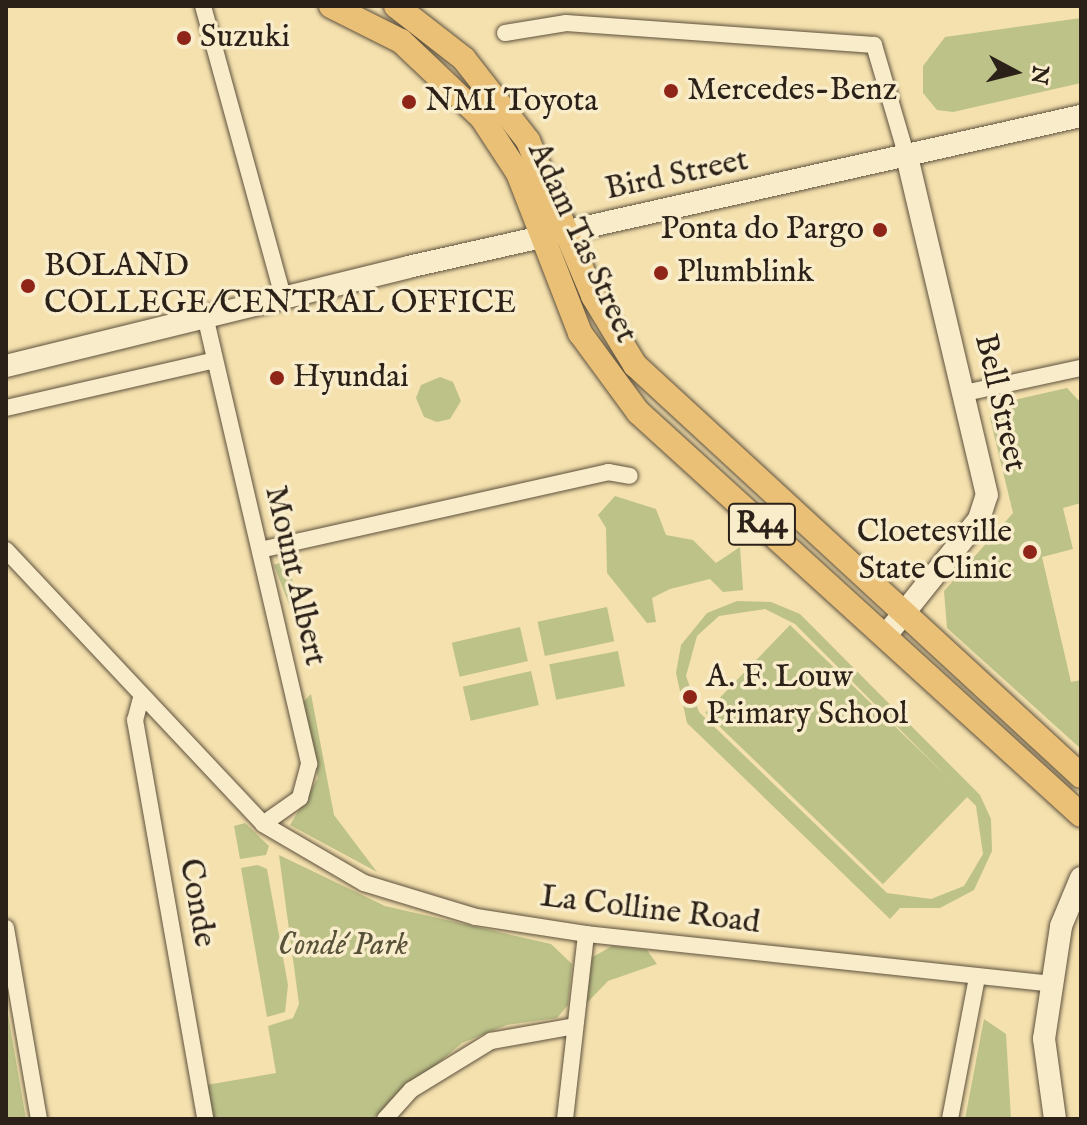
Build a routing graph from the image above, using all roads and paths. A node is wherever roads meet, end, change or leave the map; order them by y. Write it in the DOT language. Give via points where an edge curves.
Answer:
graph roads {
  1 [pos="203,6"];
  2 [pos="331,6"];
  3 [pos="396,6"];
  4 [pos="505,33"];
  5 [pos="1081,116"];
  6 [pos="907,157"];
  7 [pos="567,232"];
  8 [pos="540,237"];
  9 [pos="284,301"];
  10 [pos="206,320"];
  11 [pos="215,360"];
  12 [pos="6,366"];
  13 [pos="1081,368"];
  14 [pos="965,393"];
  15 [pos="6,408"];
  16 [pos="630,476"];
  17 [pos="6,550"];
  18 [pos="260,550"];
  19 [pos="905,613"];
  20 [pos="887,634"];
  21 [pos="141,698"];
  22 [pos="1081,776"];
  23 [pos="1081,815"];
  24 [pos="263,824"];
  25 [pos="1081,878"];
  26 [pos="6,928"];
  27 [pos="586,934"];
  28 [pos="977,977"];
  29 [pos="1051,984"];
  30 [pos="575,1026"];
  31 [pos="39,1119"];
  32 [pos="205,1119"];
  33 [pos="385,1119"];
  34 [pos="565,1119"];
  35 [pos="950,1119"];
  36 [pos="1055,1119"];
  1 -- 9 [label="street"];
  2 -- 8 [label="main road, Adam Tas Street / R44" via="401,41 464,96 518,173"];
  3 -- 7 [label="main road, Adam Tas Street / R44" via="428,26 493,92 528,141"];
  4 -- 6 [label="street" via="566,23 874,45"];
  5 -- 6 [label="street, Bird Street"];
  6 -- 7 [label="street, Bird Street"];
  6 -- 14 [label="street, Bell Street"];
  7 -- 8 [label="street, Bird Street"];
  7 -- 19 [label="main road, Adam Tas Street / R44" via="600,309 635,365"];
  8 -- 9 [label="street, Bird Street"];
  8 -- 20 [label="main road, Adam Tas Street / R44" via="580,333 628,400"];
  9 -- 10 [label="street, Bird Street"];
  10 -- 11 [label="street, Mount Albert"];
  10 -- 12 [label="street, Bird Street"];
  11 -- 15 [label="street"];
  11 -- 18 [label="street, Mount Albert"];
  13 -- 14 [label="street"];
  14 -- 19 [label="street, Bell Street" via="986,483 984,508"];
  16 -- 18 [label="street" via="608,472"];
  17 -- 21 [label="street, La Colline Road"];
  18 -- 24 [label="street, Mount Albert" via="309,764 300,798"];
  19 -- 20 [label="street, Bell Street"];
  19 -- 22 [label="main road, Adam Tas Street / R44"];
  20 -- 23 [label="main road, Adam Tas Street / R44"];
  21 -- 24 [label="street, La Colline Road"];
  21 -- 32 [label="street, Conde" via="135,720"];
  24 -- 27 [label="street, La Colline Road" via="325,865 399,896"];
  25 -- 29 [label="street" via="1061,926"];
  26 -- 31 [label="street"];
  27 -- 28 [label="street, La Colline Road"];
  27 -- 30 [label="street"];
  28 -- 29 [label="street, La Colline Road"];
  28 -- 35 [label="street"];
  29 -- 36 [label="street" via="1043,1060"];
  30 -- 33 [label="street" via="491,1041 411,1090"];
  30 -- 34 [label="street"];
}
